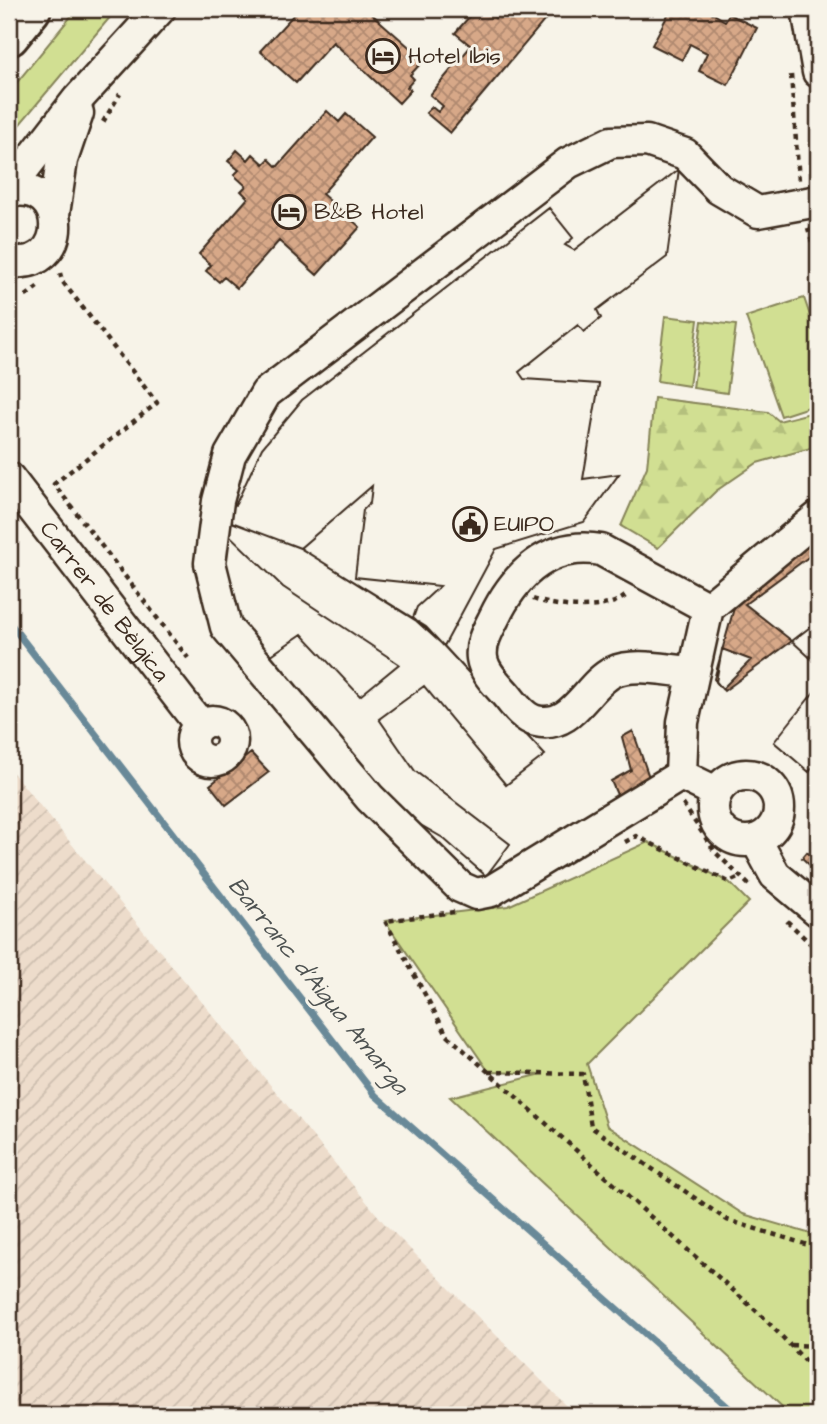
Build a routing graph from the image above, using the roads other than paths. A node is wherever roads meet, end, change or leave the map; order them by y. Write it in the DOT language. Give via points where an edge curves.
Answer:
graph roads {
  1 [pos="31,9"];
  2 [pos="160,9"];
  3 [pos="807,9"];
  4 [pos="9,36"];
  5 [pos="818,72"];
  6 [pos="88,88"];
  7 [pos="9,190"];
  8 [pos="810,203"];
  9 [pos="54,215"];
  10 [pos="34,270"];
  11 [pos="18,290"];
  12 [pos="9,478"];
  13 [pos="818,517"];
  14 [pos="708,608"];
  15 [pos="692,673"];
  16 [pos="200,725"];
  17 [pos="676,778"];
  18 [pos="716,792"];
  19 [pos="756,841"];
  20 [pos="818,911"];
  1 -- 4 [label="main road"];
  2 -- 6 [label="street"];
  3 -- 5 [label="street"];
  6 -- 7 [label="street"];
  6 -- 9 [label="street" via="62,160"];
  7 -- 9 [label="street" via="40,196"];
  8 -- 17 [label="street" via="758,212 719,189 685,154 647,141 611,142 568,163 266,393 230,455 218,501 210,563 226,627 369,798 460,887 477,894 491,891"];
  9 -- 10 [label="street" via="50,247"];
  10 -- 11 [label="street"];
  12 -- 16 [label="street, Carrer de Bèlgica"];
  13 -- 14 [label="street"];
  14 -- 15 [label="street"];
  14 -- 15 [label="street" via="601,550 584,547 552,555 523,572 484,640 482,656 485,669 521,712 535,721 564,717 614,671"];
  15 -- 17 [label="street"];
  17 -- 18 [label="street"];
  18 -- 19 [label="street" via="712,808 716,823 726,835"];
  18 -- 19 [label="street" via="729,778 748,774 766,779 778,794 780,813 772,830"];
  19 -- 20 [label="street" via="775,875"];
}
